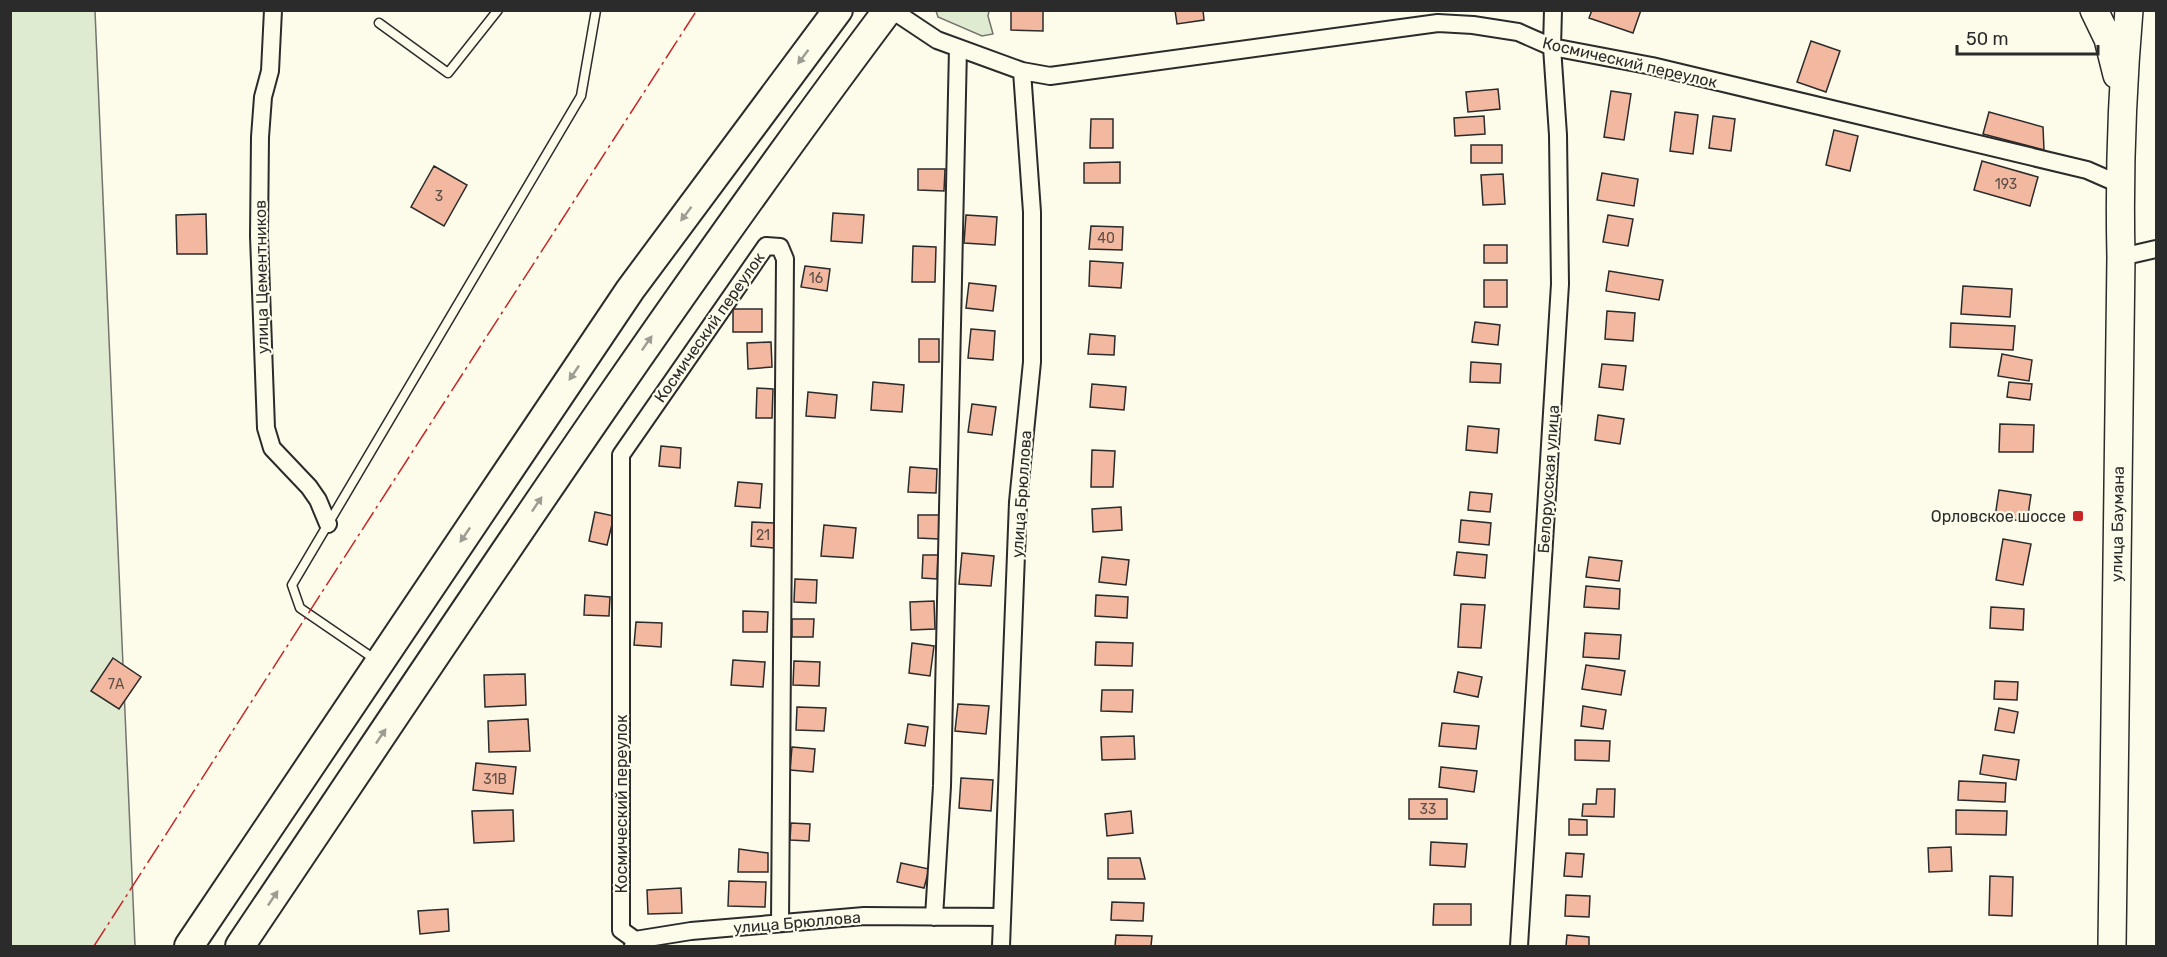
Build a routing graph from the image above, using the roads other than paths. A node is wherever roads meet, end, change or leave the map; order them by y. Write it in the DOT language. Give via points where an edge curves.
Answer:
graph roads {
  1 [pos="273,10"];
  2 [pos="498,10"];
  3 [pos="596,10"];
  4 [pos="838,10"];
  5 [pos="890,10"];
  6 [pos="1553,10"];
  7 [pos="2094,10"];
  8 [pos="2129,10"];
  9 [pos="379,23"];
  10 [pos="1552,47"];
  11 [pos="958,48"];
  12 [pos="1022,71"];
  13 [pos="2122,102"];
  14 [pos="2119,184"];
  15 [pos="2157,249"];
  16 [pos="2121,257"];
  17 [pos="328,524"];
  18 [pos="380,663"];
  19 [pos="934,917"];
  20 [pos="1002,917"];
  21 [pos="780,923"];
  22 [pos="634,943"];
  23 [pos="189,946"];
  24 [pos="240,946"];
  25 [pos="1001,946"];
  26 [pos="1519,946"];
  27 [pos="2112,946"];
  1 -- 17 [label="street, улица Цементников" via="270,71 263,97 260,138 259,248 266,428 272,448 309,487"];
  2 -- 9 [label="lane" via="448,73"];
  3 -- 17 [label="lane" via="581,96"];
  4 -- 18 [label="highway, one-way" via="630,290"];
  5 -- 11 [label="street, Космический переулок"];
  24 -- 5 [label="highway, one-way" via="640,352 794,135"];
  6 -- 10 [label="street, Белорусская улица"];
  7 -- 13 [label="main road, улица Баумана" via="2108,39"];
  8 -- 13 [label="main road, улица Баумана"];
  10 -- 12 [label="street, Космический переулок" via="1518,32 1438,24 1050,76"];
  10 -- 14 [label="street, Космический переулок" via="1652,66 2087,170"];
  10 -- 26 [label="street, Белорусская улица" via="1558,135 1560,284"];
  11 -- 12 [label="street, Космический переулок"];
  11 -- 19 [label="street" via="942,762"];
  12 -- 20 [label="street, улица Брюллова" via="1032,212 1032,362 1018,502"];
  13 -- 14 [label="main road, улица Баумана"];
  14 -- 16 [label="main road, улица Баумана"];
  15 -- 16 [label="street"];
  16 -- 27 [label="main road, улица Баумана"];
  17 -- 18 [label="lane" via="292,585 300,608"];
  18 -- 23 [label="highway"];
  19 -- 20 [label="street, улица Брюллова"];
  19 -- 21 [label="street, улица Брюллова" via="864,916"];
  20 -- 25 [label="street, улица Брюллова"];
  21 -- 22 [label="street, улица Брюллова" via="691,931"];
  21 -- 22 [label="street, Космический переулок" via="785,259 780,247 765,246 621,455 621,930"];
}
